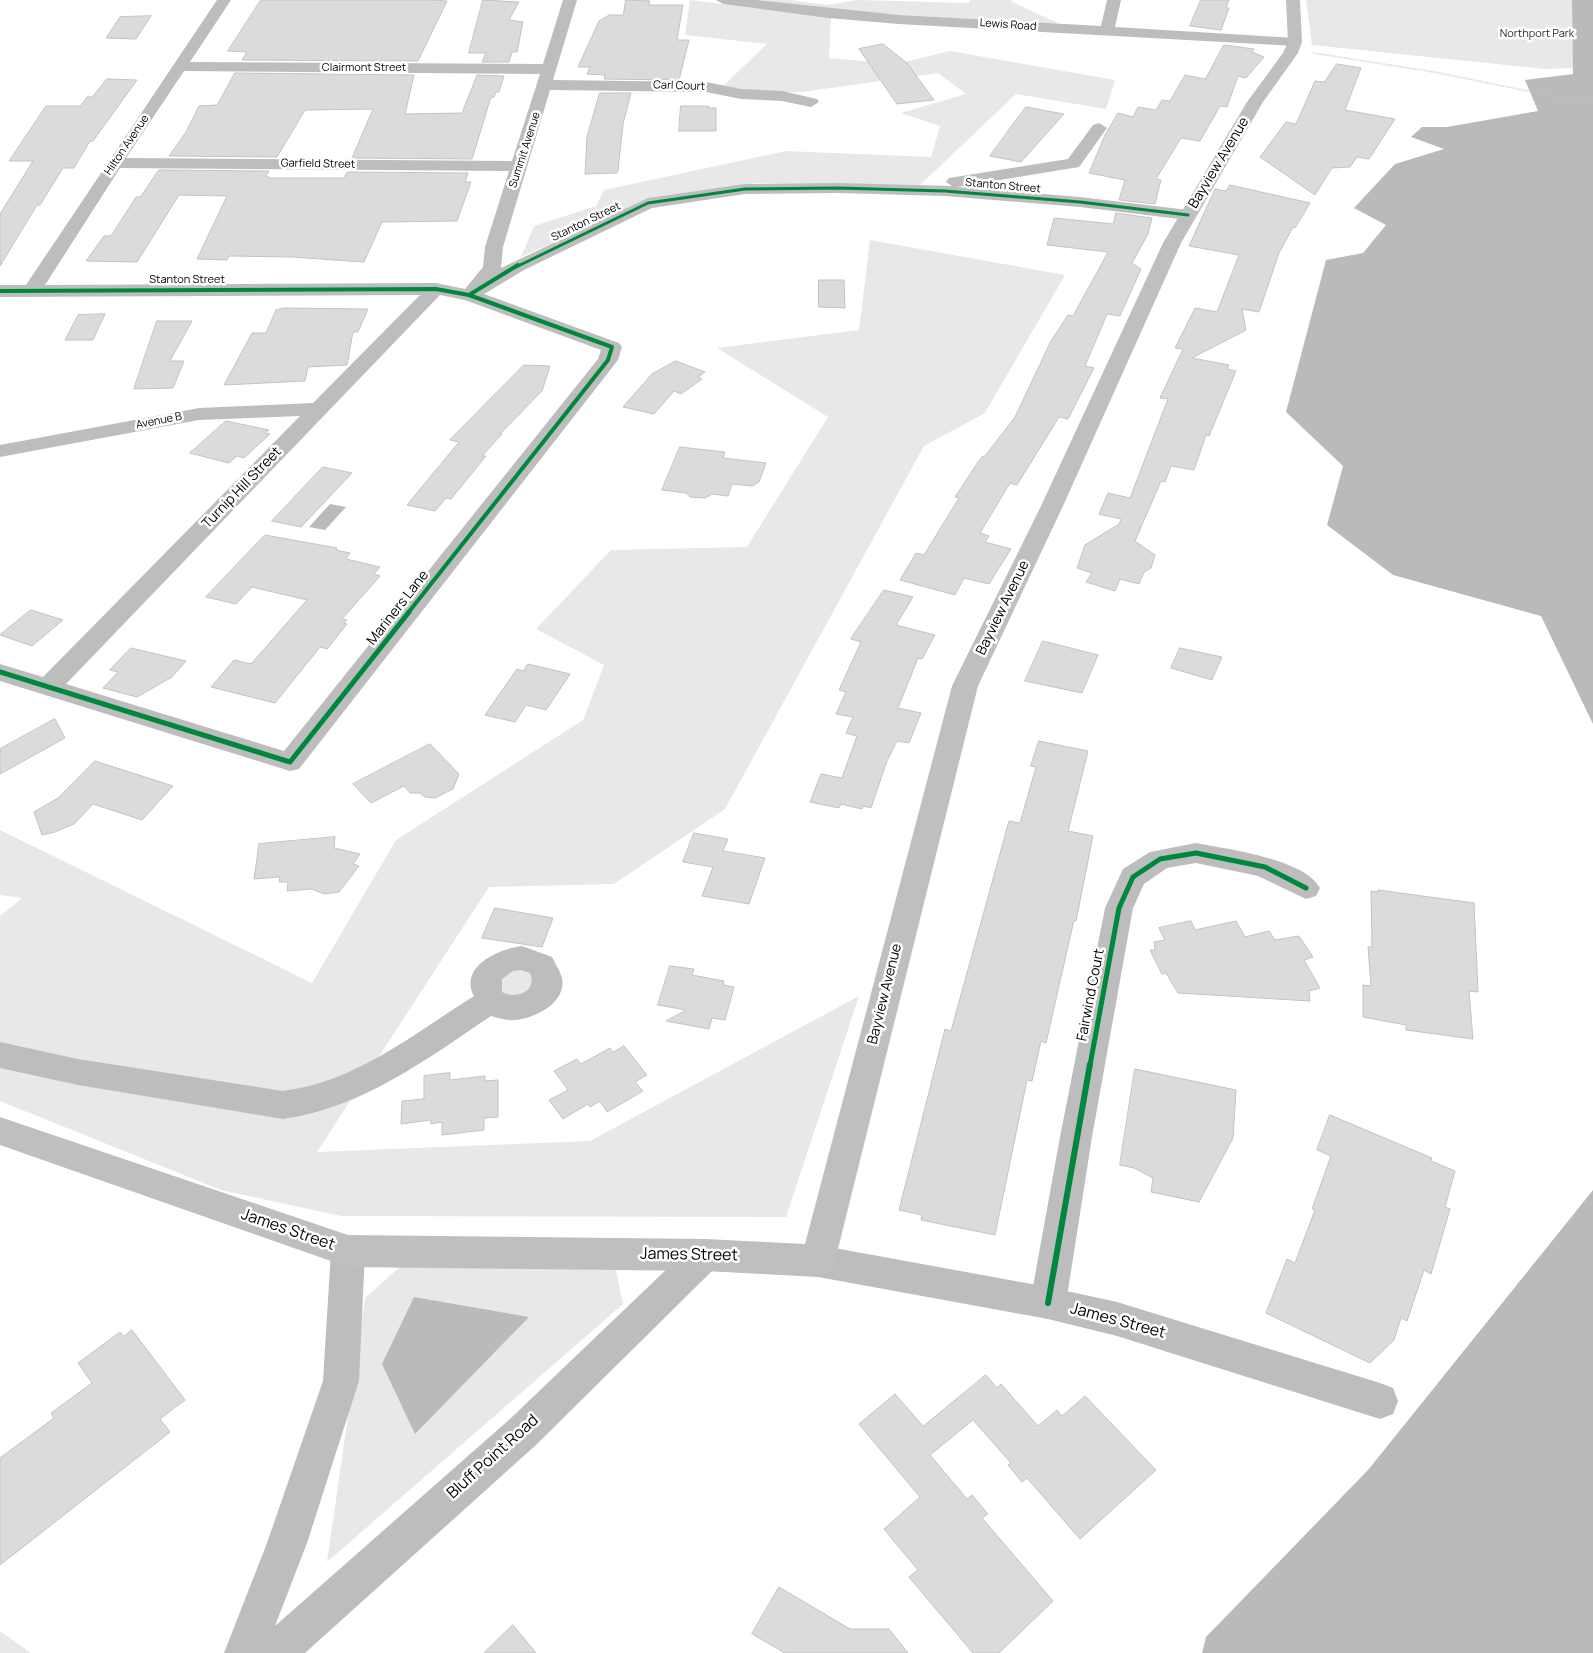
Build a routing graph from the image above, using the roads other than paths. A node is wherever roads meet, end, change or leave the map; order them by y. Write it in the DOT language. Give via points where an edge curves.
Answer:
graph roads {
  1 [pos="224,0"];
  2 [pos="570,0"];
  3 [pos="723,0"];
  4 [pos="1114,0"];
  5 [pos="1293,0"];
  6 [pos="1107,32"];
  7 [pos="1304,47"];
  8 [pos="179,66"];
  9 [pos="548,77"];
  10 [pos="811,102"];
  11 [pos="1099,128"];
  12 [pos="116,163"];
  13 [pos="519,166"];
  14 [pos="945,191"];
  15 [pos="1188,215"];
  16 [pos="436,289"];
  17 [pos="0,291"];
  18 [pos="32,291"];
  19 [pos="470,295"];
  20 [pos="319,409"];
  21 [pos="0,452"];
  22 [pos="0,672"];
  23 [pos="48,688"];
  24 [pos="1306,888"];
  25 [pos="491,1000"];
  26 [pos="0,1056"];
  27 [pos="0,1130"];
  28 [pos="348,1251"];
  29 [pos="706,1255"];
  30 [pos="818,1261"];
  31 [pos="1048,1303"];
  32 [pos="1380,1401"];
  33 [pos="244,1653"];
  34 [pos="275,1653"];
  1 -- 8 [label="street, Hilton Avenue"];
  2 -- 9 [label="street, Summit Avenue"];
  3 -- 6 [label="street, Lewis Road" via="842,15"];
  4 -- 6 [label="street"];
  5 -- 7 [label="main road"];
  6 -- 7 [label="street, Lewis Road" via="1190,34"];
  7 -- 15 [label="main road, Bayview Avenue" via="1290,53 1255,102"];
  8 -- 9 [label="street, Clairmont Street"];
  8 -- 12 [label="street, Hilton Avenue"];
  9 -- 10 [label="street, Carl Court" via="706,87"];
  9 -- 13 [label="street, Summit Avenue"];
  11 -- 14 [label="street" via="1073,163 956,182"];
  12 -- 13 [label="street, Garfield Street"];
  12 -- 18 [label="street, Hilton Avenue"];
  13 -- 19 [label="street, Summit Avenue" via="494,247 492,268"];
  14 -- 15 [label="street, Stanton Street"];
  14 -- 19 [label="street, Stanton Street" via="745,189 648,203 517,266"];
  15 -- 30 [label="main road, Bayview Avenue" via="965,686"];
  16 -- 18 [label="street, Stanton Street"];
  16 -- 19 [label="street, Stanton Street"];
  16 -- 20 [label="street, Turnip Hill Street"];
  17 -- 18 [label="street, Stanton Street"];
  19 -- 23 [label="street, Mariners Lane" via="612,347 608,360 290,762"];
  20 -- 21 [label="street, Avenue B" via="199,414"];
  20 -- 23 [label="street, Turnip Hill Street"];
  22 -- 23 [label="street, Mariners Lane"];
  24 -- 31 [label="street, Fairwind Court" via="1265,867 1196,853 1160,859 1133,877 1119,908"];
  25 -- 26 [label="street" via="385,1070 312,1101 282,1105 88,1074"];
  27 -- 28 [label="main road, James Street"];
  28 -- 29 [label="main road, James Street"];
  28 -- 33 [label="street" via="340,1382 287,1543"];
  29 -- 30 [label="main road, James Street"];
  29 -- 34 [label="street, Bluff Point Road" via="524,1431"];
  30 -- 31 [label="street, James Street"];
  31 -- 32 [label="street, James Street" via="1117,1319"];
}
